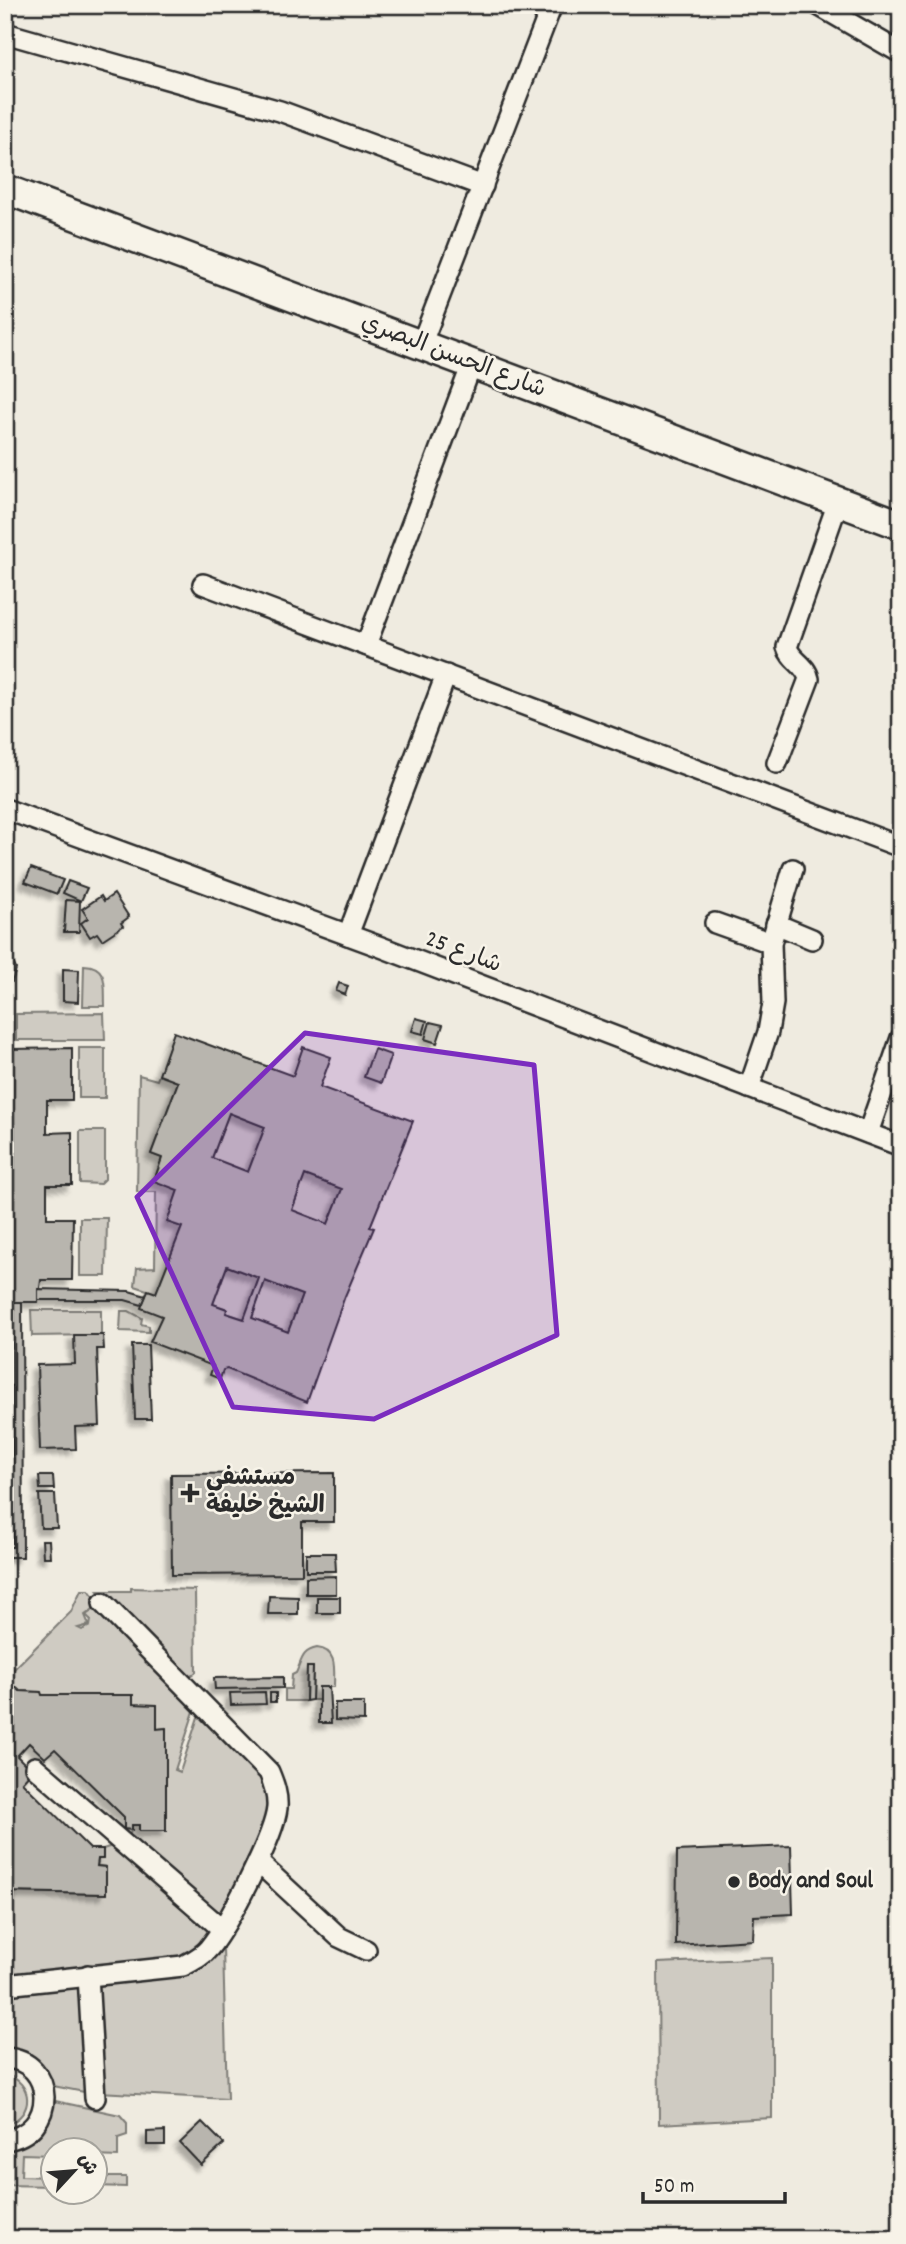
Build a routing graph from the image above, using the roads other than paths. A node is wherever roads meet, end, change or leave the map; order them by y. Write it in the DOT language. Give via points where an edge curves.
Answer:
graph roads {
  1 [pos="552,5"];
  2 [pos="818,5"];
  3 [pos="5,33"];
  4 [pos="899,49"];
  5 [pos="483,186"];
  6 [pos="5,189"];
  7 [pos="421,345"];
  8 [pos="472,364"];
  9 [pos="838,502"];
  10 [pos="901,525"];
  11 [pos="203,584"];
  12 [pos="366,645"];
  13 [pos="446,675"];
  14 [pos="777,763"];
  15 [pos="5,809"];
  16 [pos="901,847"];
  17 [pos="793,869"];
  18 [pos="715,923"];
  19 [pos="774,934"];
  20 [pos="348,935"];
  21 [pos="812,939"];
  22 [pos="901,1038"];
  23 [pos="749,1088"];
  24 [pos="868,1133"];
  25 [pos="901,1146"];
  26 [pos="103,1603"];
  27 [pos="35,1768"];
  28 [pos="258,1862"];
  29 [pos="221,1928"];
  30 [pos="366,1950"];
  31 [pos="88,1975"];
  32 [pos="5,1985"];
  33 [pos="5,2058"];
  34 [pos="95,2098"];
  35 [pos="5,2140"];
  1 -- 5 [label="street"];
  2 -- 4 [label="street"];
  3 -- 5 [label="street" via="280,111"];
  5 -- 7 [label="street"];
  6 -- 7 [label="street, شارع الحسن البصري"];
  7 -- 8 [label="street, شارع الحسن البصري"];
  8 -- 9 [label="street, شارع الحسن البصري"];
  8 -- 12 [label="street"];
  9 -- 10 [label="street, شارع الحسن البصري"];
  9 -- 14 [label="street" via="787,648 809,679"];
  11 -- 12 [label="street"];
  12 -- 13 [label="street"];
  13 -- 16 [label="street"];
  13 -- 20 [label="street"];
  15 -- 20 [label="street, شارع 25"];
  17 -- 19 [label="street"];
  18 -- 19 [label="street"];
  19 -- 21 [label="street"];
  19 -- 23 [label="street" via="773,1003"];
  20 -- 23 [label="street, شارع 25"];
  22 -- 24 [label="street"];
  23 -- 24 [label="street, شارع 25"];
  24 -- 25 [label="street, شارع 25"];
  26 -- 28 [label="street" via="269,1772 277,1806"];
  27 -- 29 [label="street"];
  28 -- 29 [label="street"];
  28 -- 30 [label="street" via="340,1937"];
  29 -- 31 [label="street" via="210,1948 183,1966"];
  31 -- 32 [label="street"];
  31 -- 34 [label="street"];
  33 -- 35 [label="street" via="32,2069 45,2102 27,2134"];
}
